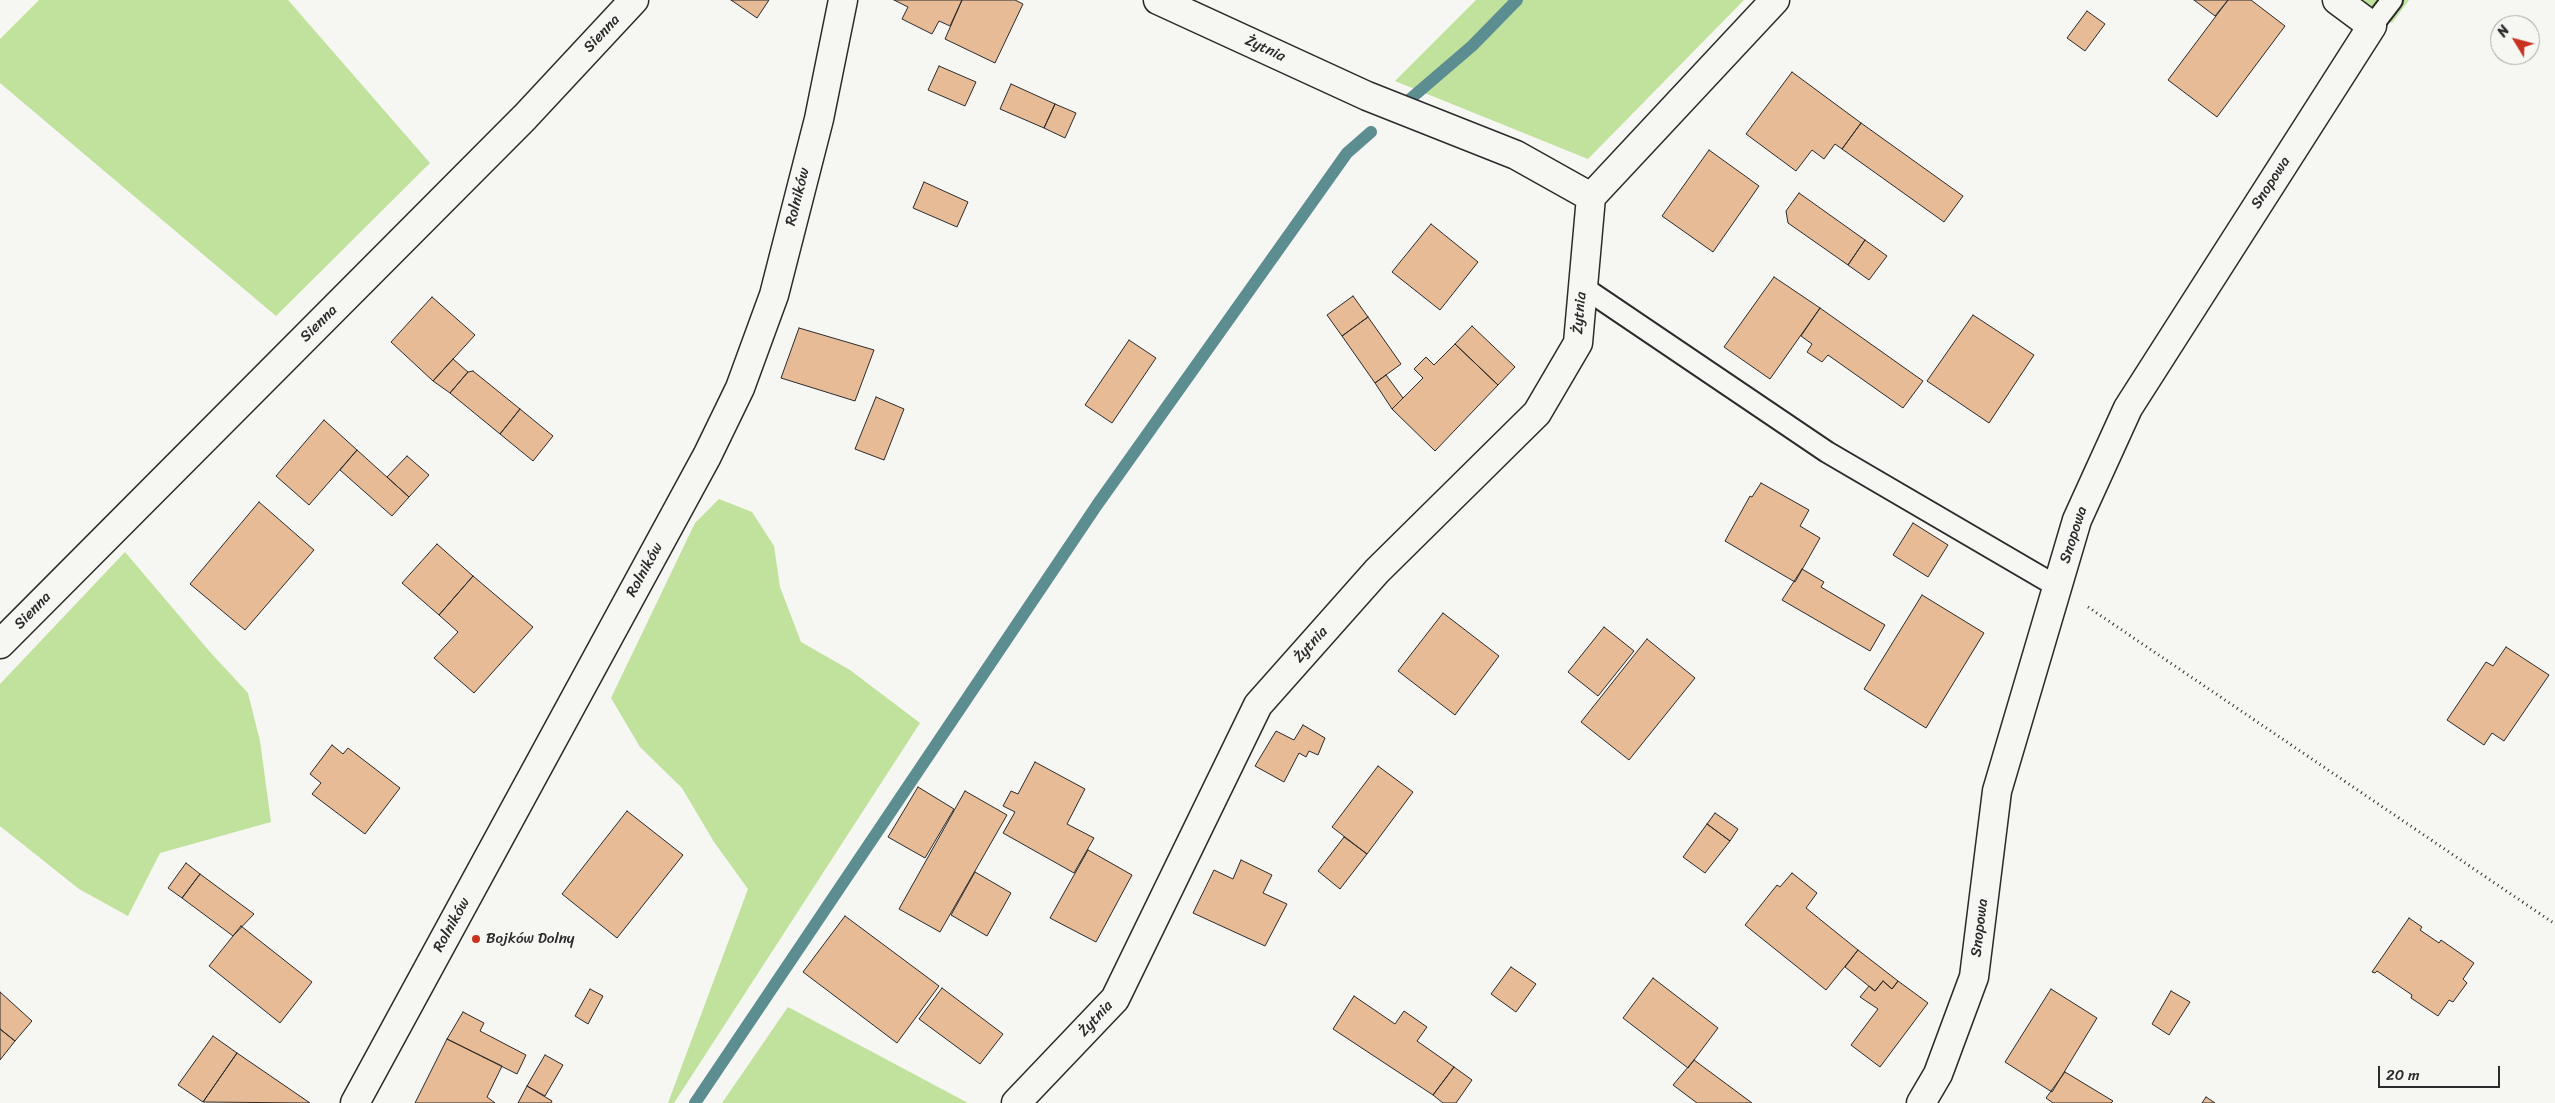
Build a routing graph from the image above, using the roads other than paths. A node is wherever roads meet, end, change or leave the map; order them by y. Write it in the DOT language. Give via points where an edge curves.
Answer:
graph roads {
  1 [pos="634,0"];
  2 [pos="843,0"];
  3 [pos="1158,0"];
  4 [pos="1775,0"];
  5 [pos="2337,0"];
  6 [pos="2392,0"];
  7 [pos="2372,26"];
  8 [pos="1591,197"];
  9 [pos="1582,287"];
  10 [pos="2058,587"];
  11 [pos="0,644"];
  12 [pos="355,1103"];
  13 [pos="1016,1103"];
  14 [pos="1921,1103"];
  1 -- 11 [label="street, Sienna" via="525,117"];
  2 -- 12 [label="street, Rolników" via="819,119 774,295 740,388 707,456"];
  3 -- 8 [label="street, Żytnia" via="1367,96 1516,155"];
  4 -- 8 [label="street"];
  5 -- 7 [label="street"];
  6 -- 7 [label="lane"];
  7 -- 10 [label="street, Snopowa" via="2128,408 2077,520"];
  8 -- 9 [label="street, Żytnia"];
  9 -- 10 [label="lane" via="1827,452"];
  9 -- 13 [label="street, Żytnia" via="1578,343 1536,413 1377,571 1258,705 1115,999"];
  10 -- 14 [label="street, Snopowa" via="1997,791 1974,977 1938,1074"];
}
